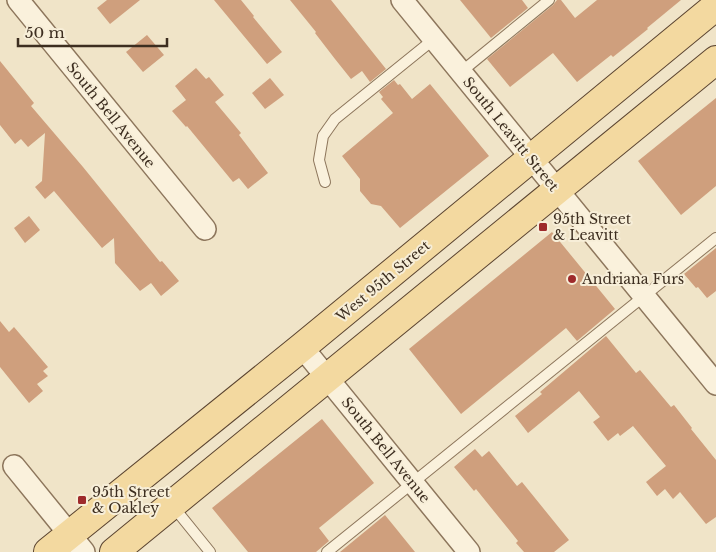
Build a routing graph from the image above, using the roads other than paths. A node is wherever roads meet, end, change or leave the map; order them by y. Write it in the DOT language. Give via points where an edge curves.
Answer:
graph roads {
  1 [pos="18,0"];
  2 [pos="402,0"];
  3 [pos="549,0"];
  4 [pos="716,6"];
  5 [pos="434,39"];
  6 [pos="716,60"];
  7 [pos="461,72"];
  8 [pos="531,158"];
  9 [pos="325,182"];
  10 [pos="557,190"];
  11 [pos="205,229"];
  12 [pos="716,238"];
  13 [pos="644,296"];
  14 [pos="302,347"];
  15 [pos="327,378"];
  16 [pos="716,384"];
  17 [pos="10,467"];
  18 [pos="412,482"];
  19 [pos="171,505"];
  20 [pos="77,543"];
  21 [pos="48,552"];
  22 [pos="114,552"];
  23 [pos="210,552"];
  24 [pos="327,552"];
  25 [pos="469,552"];
  1 -- 11 [label="street, South Bell Avenue"];
  2 -- 5 [label="street, South Leavitt Street"];
  3 -- 7 [label="lane"];
  4 -- 8 [label="main road, West 95th Street"];
  5 -- 7 [label="street, South Leavitt Street"];
  5 -- 9 [label="lane" via="335,119 323,136 319,160"];
  6 -- 10 [label="main road"];
  7 -- 8 [label="street, South Leavitt Street"];
  8 -- 10 [label="street, South Leavitt Street"];
  8 -- 14 [label="main road, West 95th Street"];
  10 -- 13 [label="street, South Leavitt Street"];
  10 -- 15 [label="main road"];
  12 -- 13 [label="lane"];
  13 -- 16 [label="street, South Leavitt Street"];
  13 -- 18 [label="lane"];
  14 -- 15 [label="street, South Bell Avenue"];
  14 -- 20 [label="main road, West 95th Street"];
  15 -- 18 [label="street, South Bell Avenue"];
  15 -- 19 [label="main road"];
  17 -- 20 [label="street"];
  18 -- 24 [label="lane"];
  18 -- 25 [label="street, South Bell Avenue"];
  19 -- 22 [label="main road"];
  19 -- 23 [label="lane"];
  20 -- 21 [label="main road, West 95th Street"];
}
